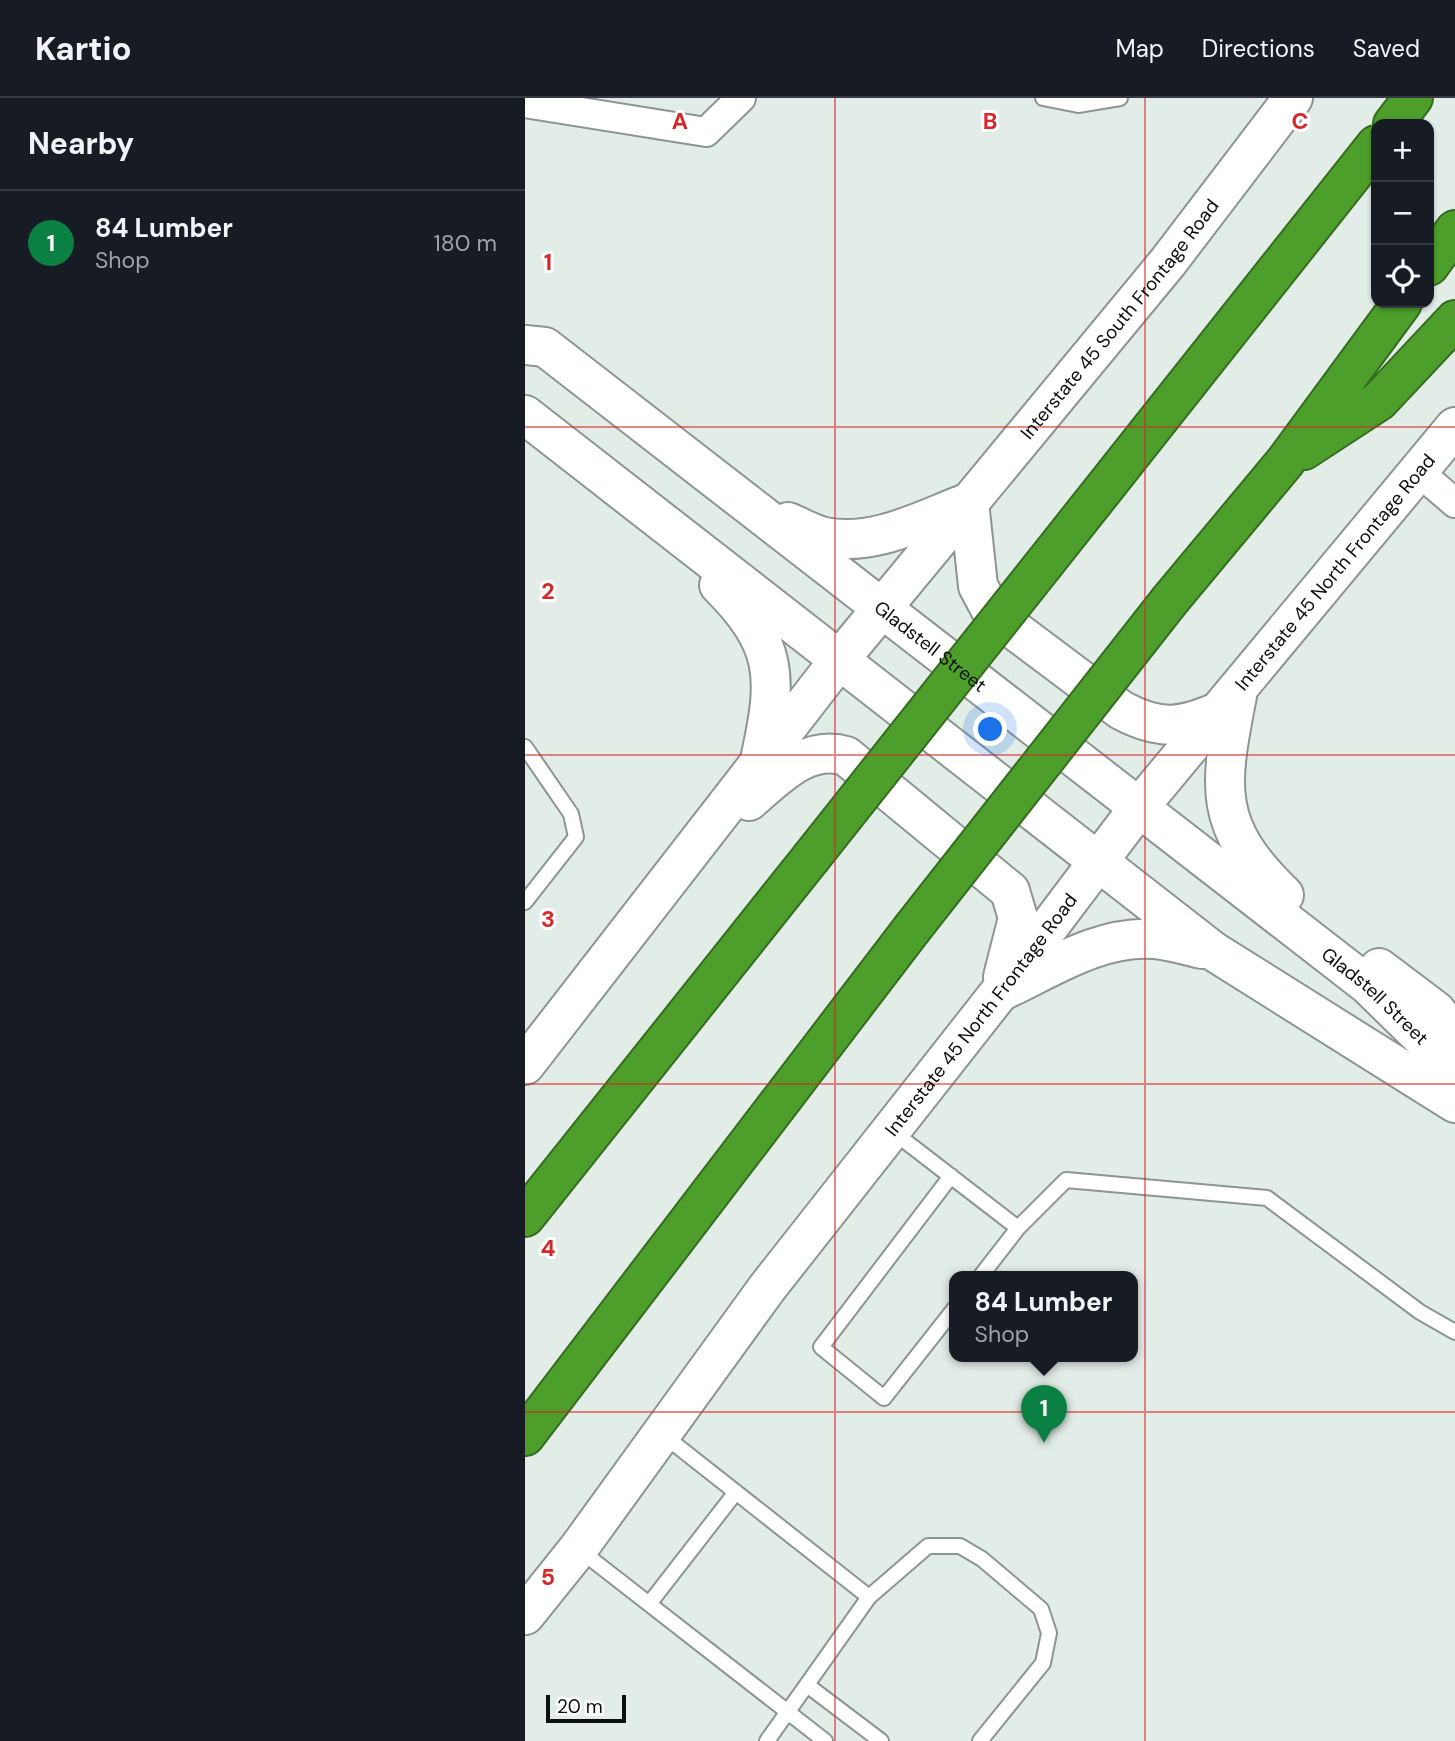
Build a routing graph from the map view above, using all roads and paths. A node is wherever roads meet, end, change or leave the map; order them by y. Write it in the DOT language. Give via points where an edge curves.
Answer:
graph roads {
  1 [pos="741,98"];
  2 [pos="1043,98"];
  3 [pos="1119,98"];
  4 [pos="1293,98"];
  5 [pos="1413,98"];
  6 [pos="525,103"];
  7 [pos="600,106"];
  8 [pos="1397,119"];
  9 [pos="1371,151"];
  10 [pos="1455,230"];
  11 [pos="1434,259"];
  12 [pos="1398,308"];
  13 [pos="1455,320"];
  14 [pos="525,345"];
  15 [pos="525,415"];
  16 [pos="1455,427"];
  17 [pos="1285,462"];
  18 [pos="1420,473"];
  19 [pos="631,497"];
  20 [pos="969,502"];
  21 [pos="1455,503"];
  22 [pos="756,509"];
  23 [pos="882,607"];
  24 [pos="840,659"];
  25 [pos="1230,700"];
  26 [pos="525,747"];
  27 [pos="758,764"];
  28 [pos="1140,806"];
  29 [pos="695,846"];
  30 [pos="1097,864"];
  31 [pos="525,902"];
  32 [pos="1213,951"];
  33 [pos="999,993"];
  34 [pos="1455,1036"];
  35 [pos="530,1048"];
  36 [pos="1455,1070"];
  37 [pos="1455,1103"];
  38 [pos="891,1130"];
  39 [pos="951,1176"];
  40 [pos="525,1217"];
  41 [pos="1018,1228"];
  42 [pos="985,1271"];
  43 [pos="949,1316"];
  44 [pos="1455,1332"];
  45 [pos="662,1434"];
  46 [pos="525,1436"];
  47 [pos="736,1492"];
  48 [pos="578,1549"];
  49 [pos="869,1597"];
  50 [pos="649,1604"];
  51 [pos="525,1615"];
  52 [pos="807,1685"];
  53 [pos="789,1712"];
  54 [pos="767,1741"];
  55 [pos="825,1741"];
  56 [pos="881,1741"];
  57 [pos="980,1741"];
  1 -- 7 [label="street" via="706,132"];
  2 -- 3 [label="lane" via="1078,105"];
  4 -- 20 [label="main road, Interstate 45 South Frontage Road" via="1162,270"];
  5 -- 8 [label="highway"];
  6 -- 7 [label="street"];
  9 -- 40 [label="highway, bridge"];
  10 -- 11 [label="highway"];
  12 -- 17 [label="highway"];
  13 -- 17 [label="highway" via="1379,401"];
  14 -- 22 [label="main road, Gladstell Street" via="545,347"];
  15 -- 19 [label="main road, Gladstell Street"];
  16 -- 18 [label="main road, Interstate 45 North Frontage Road"];
  17 -- 46 [label="highway, bridge" via="1170,600 911,930"];
  18 -- 21 [label="street"];
  18 -- 25 [label="main road, Interstate 45 North Frontage Road"];
  19 -- 24 [label="main road, Gladstell Street"];
  19 -- 27 [label="main road" via="745,611 764,645 772,673 772,706"];
  20 -- 22 [label="main road" via="876,537 853,540 823,537"];
  20 -- 23 [label="main road"];
  20 -- 25 [label="main road" via="978,586 993,614 1140,720 1177,726"];
  22 -- 23 [label="main road, Gladstell Street"];
  23 -- 24 [label="main road"];
  23 -- 28 [label="main road, Gladstell Street"];
  24 -- 27 [label="main road"];
  24 -- 30 [label="main road, Gladstell Street"];
  25 -- 28 [label="main road, Interstate 45 North Frontage Road"];
  25 -- 34 [label="main road" via="1224,789 1237,839 1254,865 1283,894 1436,1011"];
  26 -- 31 [label="lane" via="571,814 576,836"];
  27 -- 29 [label="main road"];
  28 -- 30 [label="main road, Interstate 45 North Frontage Road"];
  28 -- 36 [label="main road, Gladstell Street" via="1368,985"];
  29 -- 33 [label="main road" via="814,752 846,756 1010,891 1018,918"];
  29 -- 35 [label="main road"];
  30 -- 32 [label="main road, Gladstell Street"];
  30 -- 33 [label="main road, Interstate 45 North Frontage Road"];
  32 -- 33 [label="main road" via="1153,939 1115,942"];
  32 -- 37 [label="main road, Gladstell Street"];
  33 -- 38 [label="main road, Interstate 45 North Frontage Road"];
  38 -- 39 [label="lane"];
  38 -- 45 [label="main road, Interstate 45 North Frontage Road" via="767,1288"];
  39 -- 41 [label="lane"];
  39 -- 43 [label="lane" via="821,1347 884,1398"];
  41 -- 42 [label="lane"];
  41 -- 44 [label="lane" via="1066,1180 1267,1198 1420,1312"];
  45 -- 47 [label="lane"];
  45 -- 48 [label="main road, Interstate 45 North Frontage Road"];
  47 -- 49 [label="lane"];
  47 -- 50 [label="lane"];
  48 -- 50 [label="lane"];
  48 -- 51 [label="main road, Interstate 45 North Frontage Road"];
  49 -- 52 [label="lane"];
  49 -- 57 [label="lane" via="928,1546 960,1546 1041,1609 1049,1633 1043,1663"];
  50 -- 53 [label="lane"];
  52 -- 53 [label="lane"];
  52 -- 56 [label="lane"];
  53 -- 54 [label="lane"];
  53 -- 55 [label="lane"];
}
